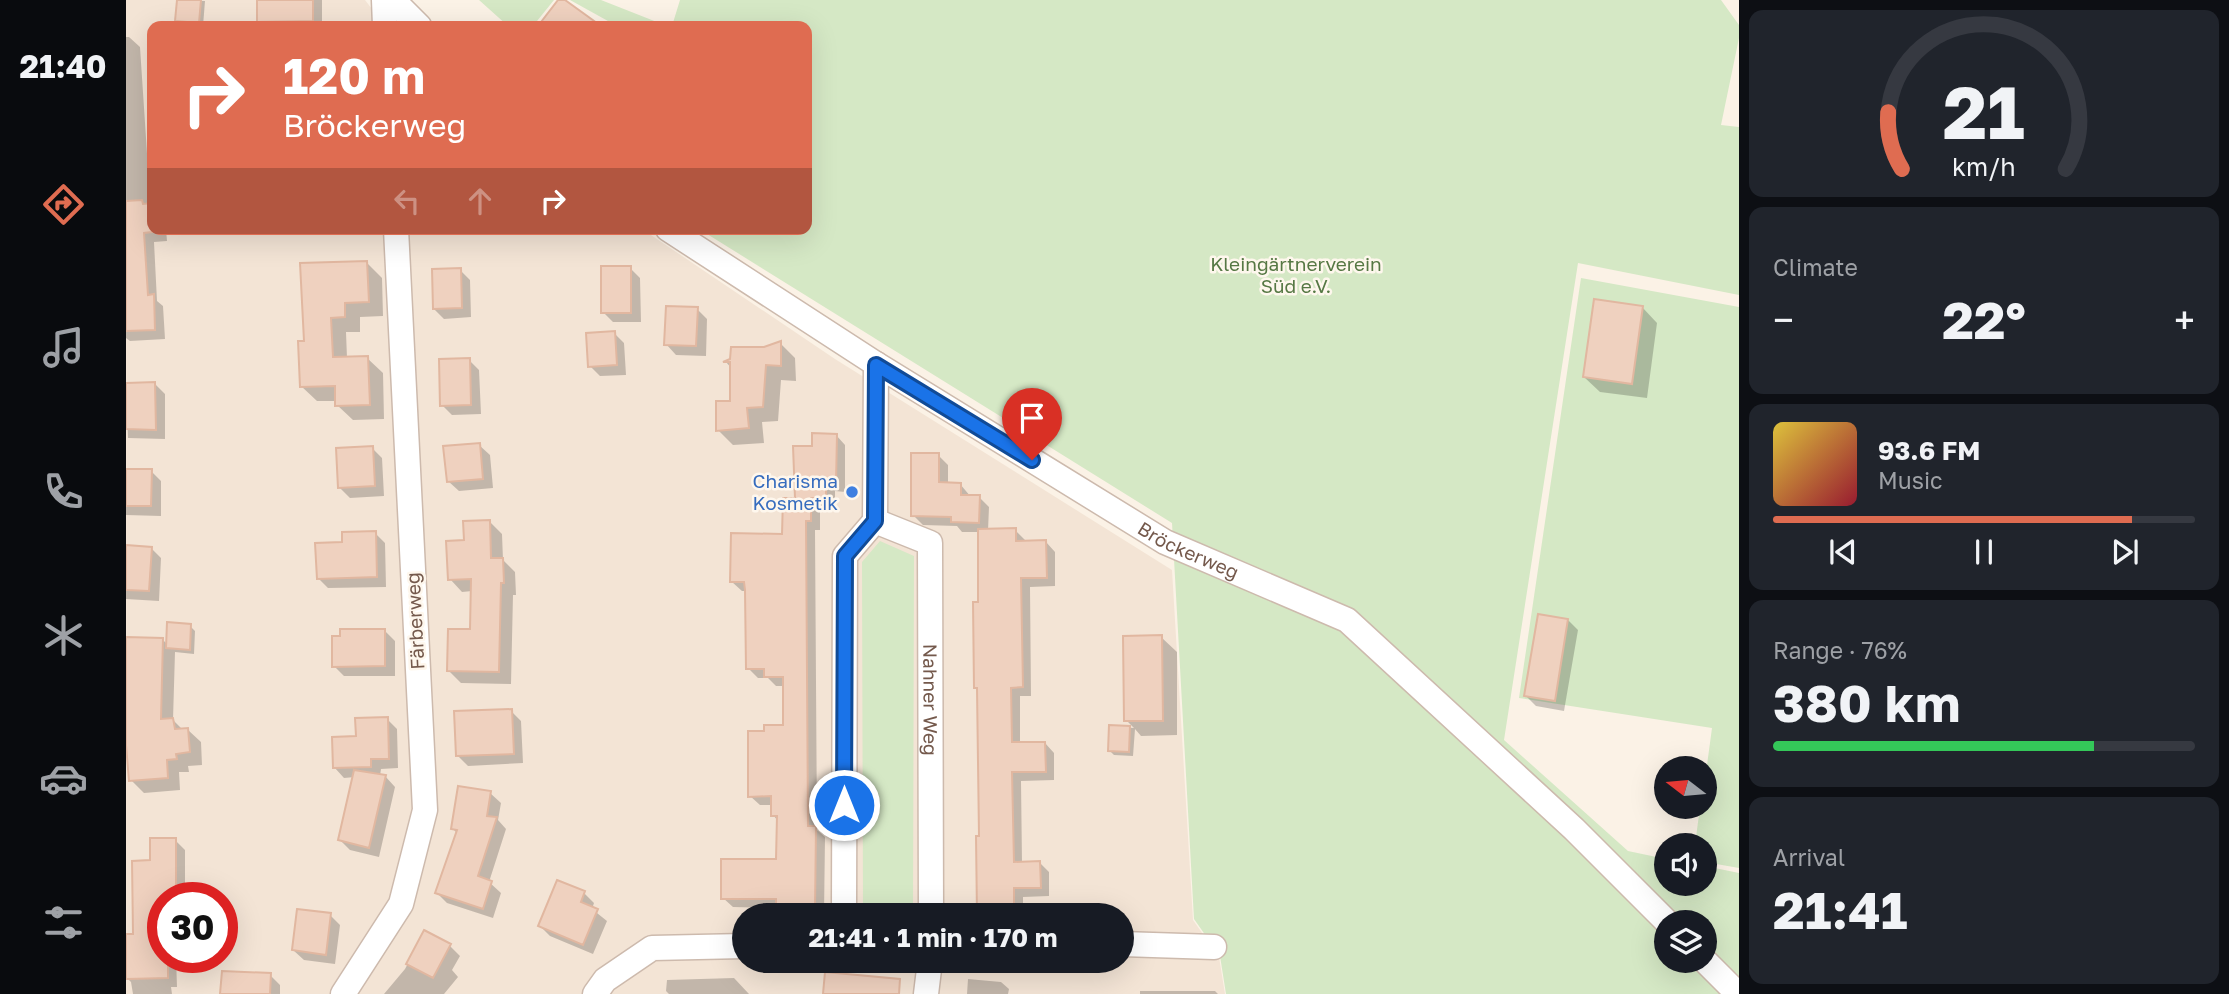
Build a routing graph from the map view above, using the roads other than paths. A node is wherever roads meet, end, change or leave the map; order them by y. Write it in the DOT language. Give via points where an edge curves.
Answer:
graph roads {
  1 [pos="384,0"];
  2 [pos="393,0"];
  3 [pos="385,21"];
  4 [pos="414,21"];
  5 [pos="396,235"];
  6 [pos="677,235"];
  7 [pos="876,365"];
  8 [pos="875,521"];
  9 [pos="844,903"];
  10 [pos="931,903"];
  11 [pos="1655,910"];
  12 [pos="1134,944"];
  13 [pos="732,946"];
  14 [pos="1214,947"];
  15 [pos="929,973"];
  16 [pos="1717,973"];
  17 [pos="343,994"];
  18 [pos="595,994"];
  19 [pos="926,994"];
  20 [pos="1738,994"];
  1 -- 3 [label="street"];
  2 -- 4 [label="street"];
  5 -- 17 [label="street, Färberweg" via="425,810 401,904"];
  6 -- 7 [label="street, Bröckerweg"];
  7 -- 8 [label="street"];
  7 -- 11 [label="street, Bröckerweg" via="1165,542 1347,620"];
  8 -- 9 [label="street" via="845,556"];
  8 -- 10 [label="street, Nahner Weg" via="930,543"];
  12 -- 14 [label="street"];
  13 -- 18 [label="street" via="652,948 605,980"];
  15 -- 19 [label="street"];
  16 -- 20 [label="street"];
}
